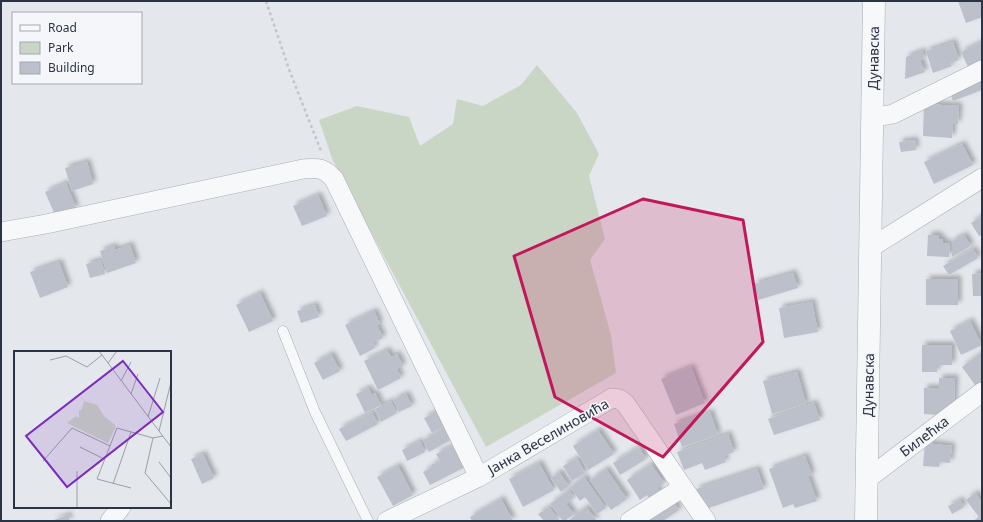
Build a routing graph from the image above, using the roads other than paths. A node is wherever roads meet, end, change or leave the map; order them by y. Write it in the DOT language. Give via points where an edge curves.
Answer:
graph roads {
  1 [pos="874,1"];
  2 [pos="982,70"];
  3 [pos="872,116"];
  4 [pos="982,178"];
  5 [pos="1,232"];
  6 [pos="870,248"];
  7 [pos="283,331"];
  8 [pos="982,392"];
  9 [pos="479,477"];
  10 [pos="866,480"];
  11 [pos="682,488"];
  12 [pos="120,508"];
  13 [pos="110,521"];
  14 [pos="368,521"];
  15 [pos="387,521"];
  16 [pos="630,521"];
  17 [pos="706,521"];
  18 [pos="866,521"];
  1 -- 3 [label="street, Дунавска"];
  2 -- 3 [label="street" via="893,114"];
  3 -- 6 [label="street, Дунавска"];
  4 -- 6 [label="street"];
  5 -- 9 [label="street" via="303,169 326,170 334,179"];
  6 -- 10 [label="street, Дунавска"];
  7 -- 14 [label="lane" via="315,412"];
  8 -- 10 [label="street, Билећка"];
  9 -- 11 [label="street, Јанка Веселиновића" via="612,398 619,399 625,404"];
  9 -- 15 [label="street, Јанка Веселиновића"];
  10 -- 18 [label="street, Дунавска"];
  11 -- 16 [label="street"];
  11 -- 17 [label="street, Јанка Веселиновића"];
  12 -- 13 [label="street"];
}
